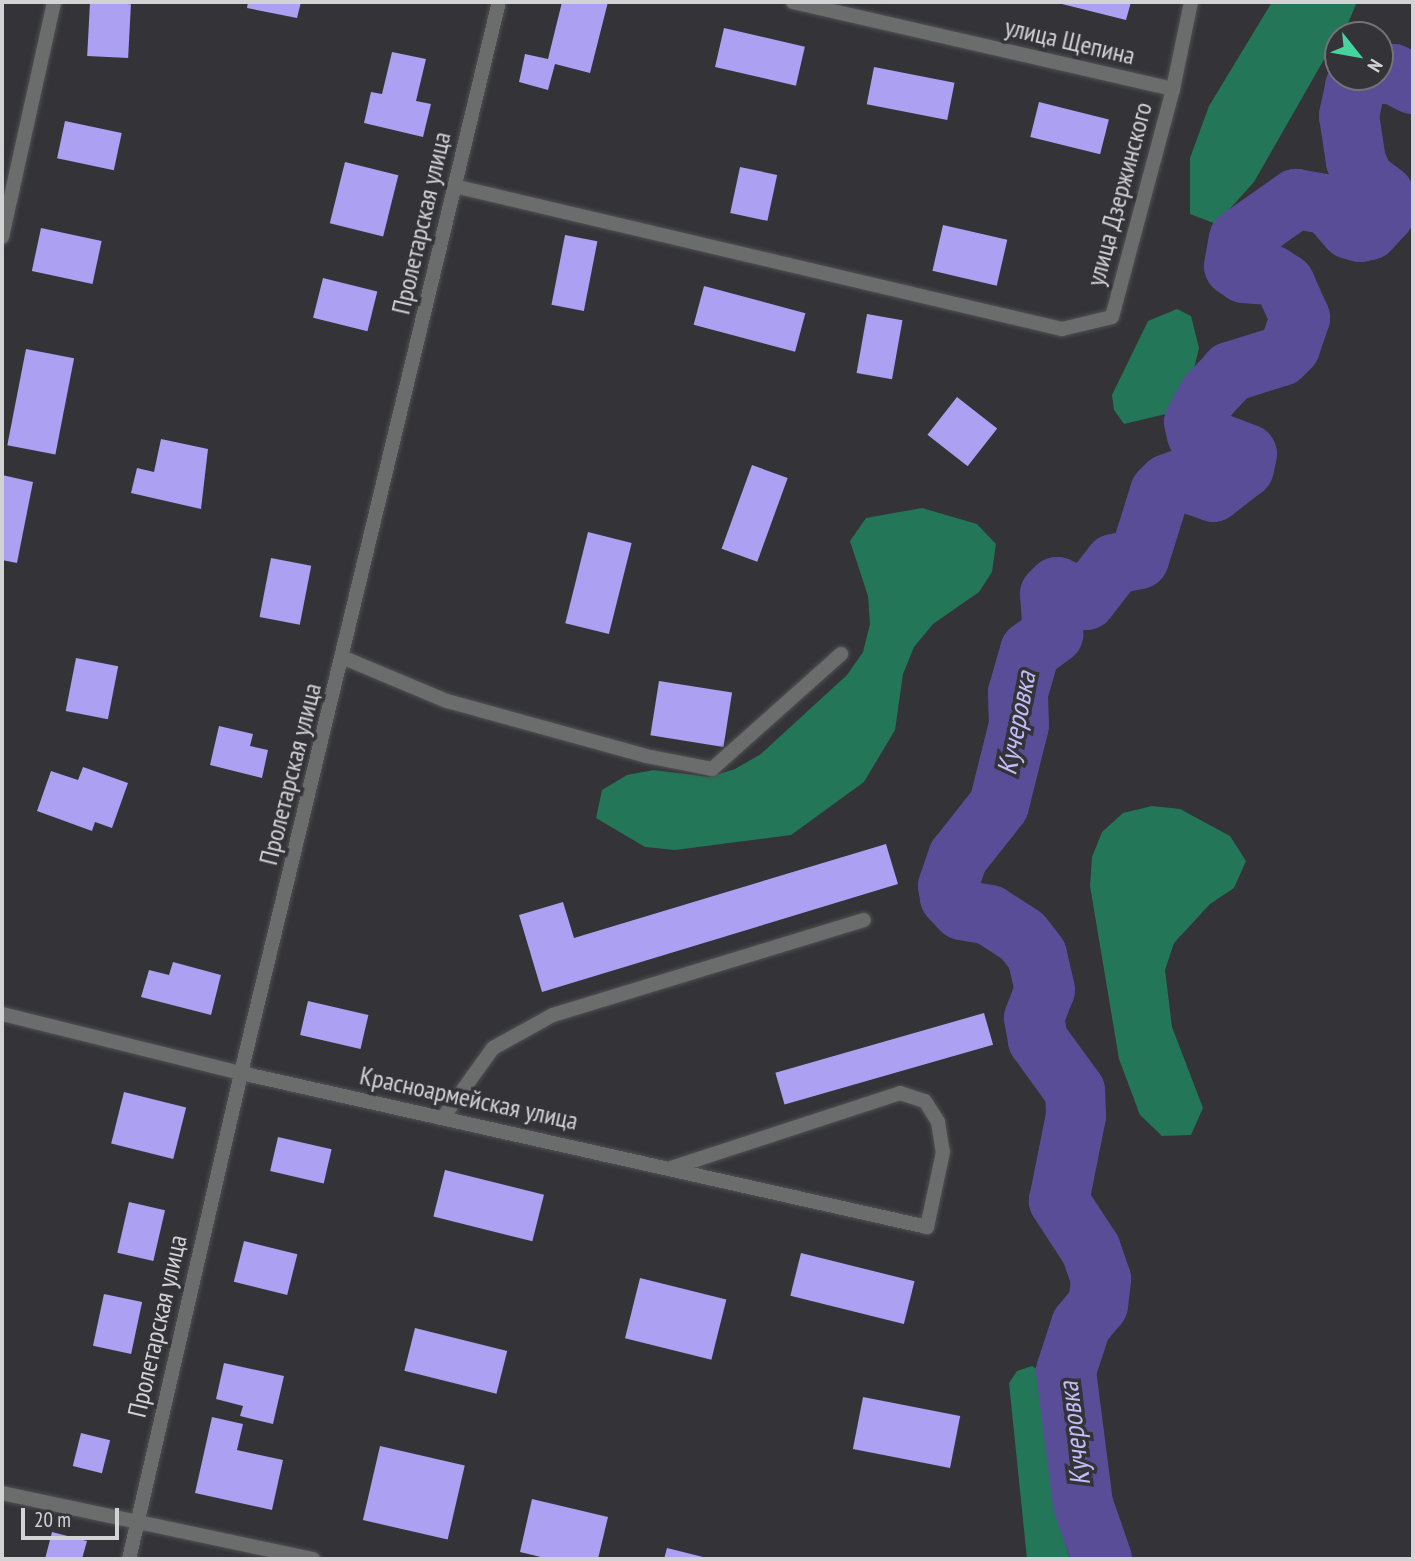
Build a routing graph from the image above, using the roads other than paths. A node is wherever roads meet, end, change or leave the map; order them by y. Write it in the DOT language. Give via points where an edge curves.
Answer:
graph roads {
  1 [pos="54,2"];
  2 [pos="499,2"];
  3 [pos="793,2"];
  4 [pos="1191,2"];
  5 [pos="823,5"];
  6 [pos="1173,89"];
  7 [pos="454,186"];
  8 [pos="2,237"];
  9 [pos="841,654"];
  10 [pos="344,658"];
  11 [pos="864,920"];
  12 [pos="2,1014"];
  13 [pos="241,1073"];
  14 [pos="444,1116"];
  15 [pos="671,1168"];
  16 [pos="2,1493"];
  17 [pos="137,1522"];
  18 [pos="130,1559"];
  19 [pos="313,1559"];
  1 -- 8 [label="street"];
  2 -- 7 [label="street, Пролетарская улица"];
  3 -- 5 [label="street, улица Щепина"];
  4 -- 6 [label="street, улица Дзержинского"];
  5 -- 6 [label="street, улица Щепина"];
  6 -- 7 [label="street, улица Дзержинского" via="1112,317 1062,329"];
  7 -- 10 [label="street, Пролетарская улица"];
  9 -- 10 [label="street" via="712,769 646,756 447,701"];
  10 -- 13 [label="street, Пролетарская улица"];
  11 -- 14 [label="street" via="553,1014 493,1048"];
  12 -- 13 [label="street, Красноармейская улица"];
  13 -- 14 [label="street, Красноармейская улица"];
  13 -- 17 [label="street, Пролетарская улица"];
  14 -- 15 [label="street, Красноармейская улица"];
  15 -- 15 [label="street, Красноармейская улица" via="927,1227 943,1152 938,1122 925,1101 900,1093"];
  16 -- 17 [label="street"];
  17 -- 18 [label="street, Пролетарская улица"];
  17 -- 19 [label="street"];
}
